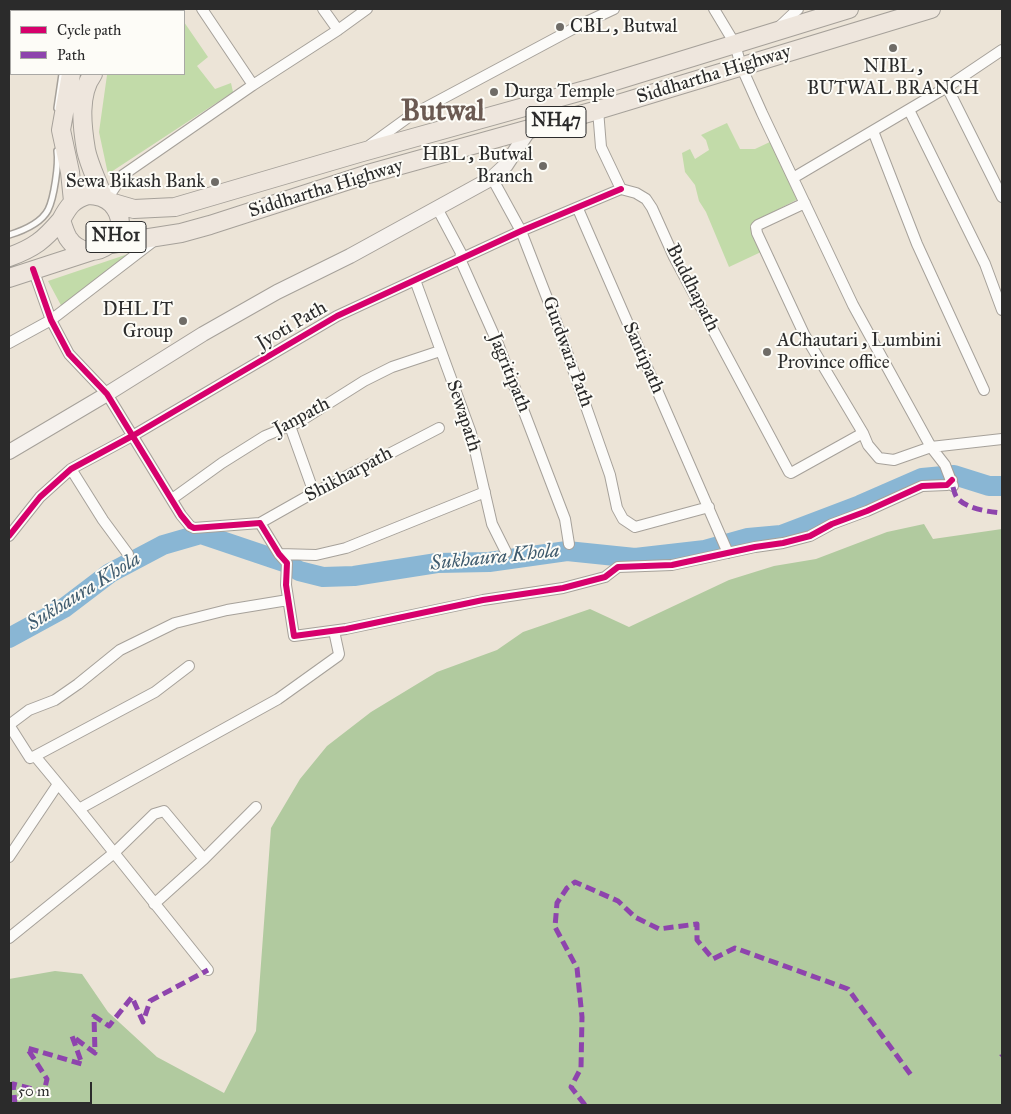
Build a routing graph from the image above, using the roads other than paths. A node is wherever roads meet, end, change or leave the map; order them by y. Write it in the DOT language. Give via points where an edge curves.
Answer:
graph roads {
  1 [pos="202,9"];
  2 [pos="323,9"];
  3 [pos="367,9"];
  4 [pos="614,9"];
  5 [pos="714,9"];
  6 [pos="798,9"];
  7 [pos="849,9"];
  8 [pos="931,9"];
  9 [pos="338,30"];
  10 [pos="773,32"];
  11 [pos="734,44"];
  12 [pos="1002,50"];
  13 [pos="742,66"];
  14 [pos="62,75"];
  15 [pos="71,75"];
  16 [pos="92,75"];
  17 [pos="253,85"];
  18 [pos="947,87"];
  19 [pos="525,108"];
  20 [pos="598,110"];
  21 [pos="909,110"];
  22 [pos="56,115"];
  23 [pos="55,124"];
  24 [pos="528,130"];
  25 [pos="873,131"];
  26 [pos="55,134"];
  27 [pos="56,142"];
  28 [pos="359,153"];
  29 [pos="492,178"];
  30 [pos="793,178"];
  31 [pos="621,189"];
  32 [pos="1002,197"];
  33 [pos="107,199"];
  34 [pos="73,201"];
  35 [pos="805,203"];
  36 [pos="437,208"];
  37 [pos="578,209"];
  38 [pos="61,220"];
  39 [pos="521,231"];
  40 [pos="9,235"];
  41 [pos="160,236"];
  42 [pos="110,244"];
  43 [pos="92,251"];
  44 [pos="9,258"];
  45 [pos="460,259"];
  46 [pos="33,269"];
  47 [pos="9,278"];
  48 [pos="415,280"];
  49 [pos="1002,310"];
  50 [pos="52,320"];
  51 [pos="9,343"];
  52 [pos="440,351"];
  53 [pos="984,390"];
  54 [pos="108,394"];
  55 [pos="290,426"];
  56 [pos="439,428"];
  57 [pos="863,433"];
  58 [pos="134,435"];
  59 [pos="1002,439"];
  60 [pos="931,447"];
  61 [pos="9,452"];
  62 [pos="71,469"];
  63 [pos="485,492"];
  64 [pos="314,493"];
  65 [pos="172,500"];
  66 [pos="709,507"];
  67 [pos="260,523"];
  68 [pos="9,536"];
  69 [pos="569,544"];
  70 [pos="506,552"];
  71 [pos="728,553"];
  72 [pos="128,554"];
  73 [pos="279,554"];
  74 [pos="288,600"];
  75 [pos="334,631"];
  76 [pos="189,666"];
  77 [pos="9,725"];
  78 [pos="35,756"];
  79 [pos="58,784"];
  80 [pos="256,807"];
  81 [pos="79,808"];
  82 [pos="114,854"];
  83 [pos="9,858"];
  84 [pos="204,859"];
  85 [pos="154,904"];
  86 [pos="9,938"];
  87 [pos="208,970"];
  1 -- 17 [label="street"];
  2 -- 9 [label="street"];
  3 -- 9 [label="street"];
  4 -- 28 [label="street" via="410,116"];
  5 -- 11 [label="street"];
  6 -- 10 [label="street"];
  7 -- 10 [label="highway, Siddhartha Highway / NH47"];
  8 -- 13 [label="highway, Siddhartha Highway / NH47"];
  9 -- 17 [label="street"];
  10 -- 11 [label="highway, Siddhartha Highway / NH47"];
  11 -- 13 [label="street"];
  11 -- 19 [label="highway, Siddhartha Highway / NH47"];
  12 -- 18 [label="street"];
  13 -- 20 [label="highway, Siddhartha Highway / NH47"];
  13 -- 30 [label="street"];
  14 -- 22 [label="lane"];
  15 -- 34 [label="highway, NH01" via="61,130"];
  16 -- 33 [label="highway, NH01" via="83,100 86,151"];
  17 -- 33 [label="street" via="123,175"];
  18 -- 21 [label="street"];
  18 -- 32 [label="street"];
  19 -- 24 [label="highway"];
  19 -- 28 [label="highway, Siddhartha Highway / NH47"];
  20 -- 24 [label="highway, Siddhartha Highway / NH47"];
  20 -- 31 [label="street" via="601,147"];
  21 -- 25 [label="street"];
  21 -- 49 [label="street" via="985,264"];
  23 -- 26 [label="lane"];
  24 -- 29 [label="street" via="506,165"];
  24 -- 41 [label="highway, Siddhartha Highway / NH47" via="368,174 210,226"];
  25 -- 30 [label="street"];
  25 -- 53 [label="street" via="917,244"];
  27 -- 40 [label="lane" via="56,177 48,210 29,227"];
  28 -- 33 [label="highway, Siddhartha Highway / NH47" via="175,208 134,208"];
  29 -- 36 [label="street"];
  29 -- 39 [label="street, Gurdwara Path"];
  30 -- 35 [label="street"];
  31 -- 37 [label="street, Jyoti Path"];
  31 -- 57 [label="street, Buddhapath" via="646,199 652,208 674,257 787,470 790,473"];
  33 -- 34 [label="highway, NH01" via="88,195"];
  33 -- 42 [label="highway, NH01" via="115,208 120,222 116,238"];
  34 -- 38 [label="highway, NH01"];
  35 -- 57 [label="street" via="758,225 756,231 804,334"];
  35 -- 60 [label="street" via="853,305"];
  36 -- 45 [label="street, Jagritipath" via="461,253"];
  36 -- 54 [label="street" via="277,292"];
  37 -- 39 [label="street, Jyoti Path"];
  37 -- 66 [label="street, Santipath"];
  38 -- 43 [label="highway, NH01" via="67,237 74,245"];
  38 -- 44 [label="highway, NH01" via="45,238"];
  39 -- 45 [label="street, Jyoti Path"];
  39 -- 66 [label="street, Gurdwara Path" via="583,394 610,475 617,508 624,519 635,527"];
  41 -- 42 [label="highway, NH47"];
  41 -- 50 [label="street"];
  42 -- 43 [label="highway, NH01"];
  43 -- 46 [label="highway, NH01"];
  45 -- 48 [label="street, Jyoti Path"];
  45 -- 69 [label="street, Jagritipath" via="535,437 565,519"];
  46 -- 47 [label="highway, NH01"];
  46 -- 50 [label="street"];
  48 -- 52 [label="street, Sewapath"];
  48 -- 58 [label="street, Jyoti Path" via="337,316"];
  50 -- 51 [label="street"];
  50 -- 54 [label="street" via="69,354"];
  52 -- 55 [label="street, Janpath" via="364,381"];
  52 -- 63 [label="street, Sewapath" via="471,433"];
  54 -- 58 [label="street"];
  54 -- 61 [label="street"];
  55 -- 64 [label="street"];
  55 -- 65 [label="street, Janpath" via="265,436"];
  56 -- 64 [label="street, Shikharpath"];
  57 -- 60 [label="street" via="879,458 894,460"];
  58 -- 62 [label="street, Jyoti Path"];
  58 -- 65 [label="street"];
  59 -- 60 [label="street"];
  60 -- 71 [label="street" via="945,465 953,484 922,486 810,536"];
  62 -- 68 [label="street, Jyoti Path" via="40,497"];
  62 -- 72 [label="street"];
  63 -- 70 [label="street, Sewapath" via="492,524"];
  63 -- 73 [label="street" via="346,548 316,555"];
  64 -- 67 [label="street, Shikharpath"];
  65 -- 67 [label="street" via="194,528"];
  66 -- 71 [label="street, Santipath"];
  67 -- 73 [label="street"];
  71 -- 75 [label="street" via="672,564 618,566 605,577 563,588 483,600"];
  73 -- 74 [label="street" via="287,563"];
  74 -- 75 [label="street" via="294,636"];
  74 -- 77 [label="street" via="175,623 120,650 55,700 29,710"];
  75 -- 81 [label="street" via="338,656 278,699"];
  76 -- 78 [label="street" via="155,692"];
  77 -- 78 [label="street" via="30,758"];
  78 -- 79 [label="street"];
  79 -- 81 [label="street"];
  79 -- 83 [label="street"];
  80 -- 84 [label="street"];
  81 -- 82 [label="street"];
  82 -- 84 [label="street" via="154,814 164,811"];
  82 -- 85 [label="street"];
  82 -- 86 [label="street"];
  84 -- 85 [label="street"];
  85 -- 87 [label="street"];
}
